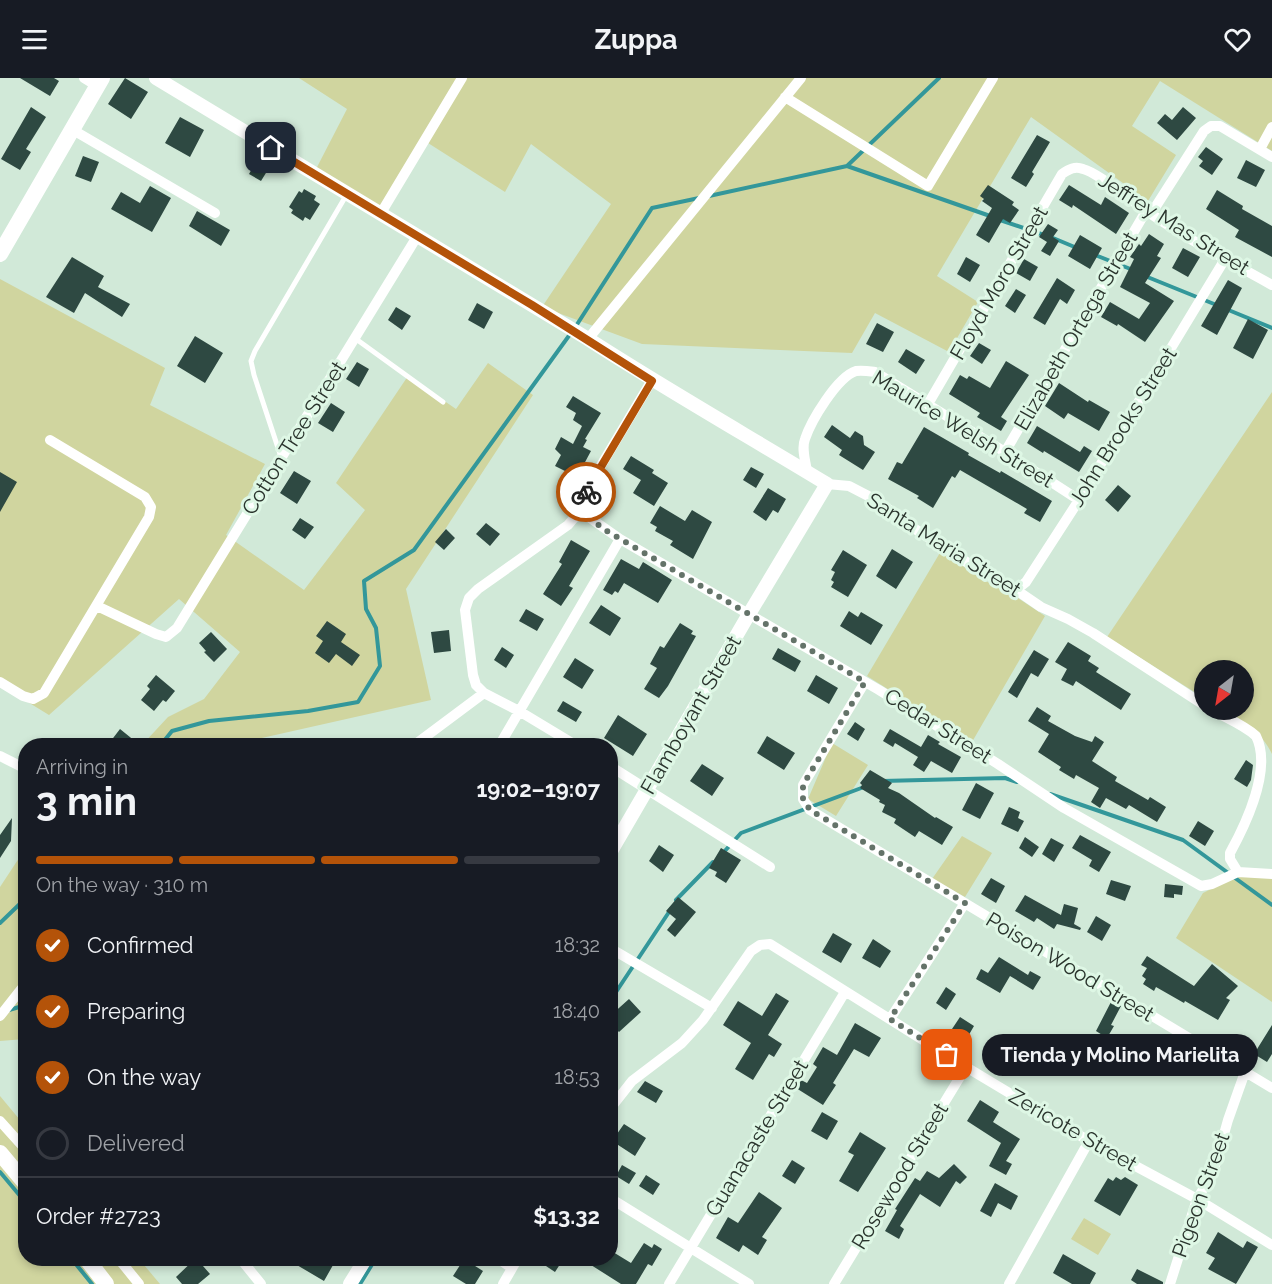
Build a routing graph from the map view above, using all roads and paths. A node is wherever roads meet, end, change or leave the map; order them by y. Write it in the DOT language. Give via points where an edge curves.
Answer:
graph roads {
  1 [pos="156,78"];
  2 [pos="462,78"];
  3 [pos="801,78"];
  4 [pos="993,78"];
  5 [pos="94,81"];
  6 [pos="785,97"];
  7 [pos="1272,127"];
  8 [pos="73,130"];
  9 [pos="1260,149"];
  10 [pos="1272,156"];
  11 [pos="1074,168"];
  12 [pos="347,194"];
  13 [pos="215,213"];
  14 [pos="381,213"];
  15 [pos="1149,213"];
  16 [pos="418,235"];
  17 [pos="0,254"];
  18 [pos="1225,260"];
  19 [pos="1272,285"];
  20 [pos="356,339"];
  21 [pos="588,339"];
  22 [pos="652,381"];
  23 [pos="443,402"];
  24 [pos="928,404"];
  25 [pos="50,440"];
  26 [pos="1005,452"];
  27 [pos="282,458"];
  28 [pos="807,472"];
  29 [pos="827,484"];
  30 [pos="1078,500"];
  31 [pos="580,511"];
  32 [pos="620,539"];
  33 [pos="1016,590"];
  34 [pos="97,606"];
  35 [pos="749,614"];
  36 [pos="0,682"];
  37 [pos="865,682"];
  38 [pos="484,693"];
  39 [pos="1194,699"];
  40 [pos="519,711"];
  41 [pos="1230,720"];
  42 [pos="424,738"];
  43 [pos="504,738"];
  44 [pos="564,738"];
  45 [pos="0,756"];
  46 [pos="18,765"];
  47 [pos="618,771"];
  48 [pos="648,789"];
  49 [pos="618,840"];
  50 [pos="770,867"];
  51 [pos="1238,872"];
  52 [pos="1272,874"];
  53 [pos="965,903"];
  54 [pos="618,953"];
  55 [pos="845,992"];
  56 [pos="18,993"];
  57 [pos="711,1008"];
  58 [pos="0,1016"];
  59 [pos="890,1019"];
  60 [pos="966,1067"];
  61 [pos="1245,1072"];
  62 [pos="1272,1088"];
  63 [pos="618,1099"];
  64 [pos="0,1121"];
  65 [pos="18,1141"];
  66 [pos="1089,1141"];
  67 [pos="0,1152"];
  68 [pos="18,1174"];
  69 [pos="1197,1199"];
  70 [pos="618,1203"];
  71 [pos="1272,1245"];
  72 [pos="692,1246"];
  73 [pos="92,1266"];
  74 [pos="124,1266"];
  75 [pos="246,1266"];
  76 [pos="361,1266"];
  77 [pos="513,1266"];
  78 [pos="106,1284"];
  79 [pos="139,1284"];
  80 [pos="261,1284"];
  81 [pos="350,1284"];
  82 [pos="503,1284"];
  83 [pos="669,1284"];
  84 [pos="749,1284"];
  85 [pos="834,1284"];
  86 [pos="1009,1284"];
  87 [pos="1170,1284"];
  1 -- 12 [label="street, Santa Maria Street"];
  2 -- 14 [label="street"];
  3 -- 6 [label="street"];
  4 -- 6 [label="street" via="928,186"];
  5 -- 8 [label="main road"];
  6 -- 21 [label="street"];
  7 -- 9 [label="street"];
  8 -- 13 [label="street"];
  8 -- 17 [label="main road"];
  9 -- 10 [label="street"];
  9 -- 15 [label="street, Elizabeth Ortega Street" via="1220,126 1211,126"];
  11 -- 15 [label="street, Jeffrey Mas Street" via="1090,171"];
  11 -- 24 [label="street, Floyd Moro Street" via="1062,174"];
  12 -- 14 [label="street, Santa Maria Street"];
  12 -- 27 [label="lane" via="251,361"];
  14 -- 16 [label="street, Santa Maria Street"];
  15 -- 18 [label="street, Jeffrey Mas Street"];
  15 -- 26 [label="street, Elizabeth Ortega Street"];
  16 -- 20 [label="street, Cotton Tree Street"];
  16 -- 21 [label="street, Santa Maria Street"];
  18 -- 19 [label="street, Jeffrey Mas Street"];
  18 -- 30 [label="street, John Brooks Street"];
  20 -- 23 [label="lane"];
  20 -- 27 [label="street, Cotton Tree Street"];
  21 -- 22 [label="street, Santa Maria Street"];
  22 -- 28 [label="street, Santa Maria Street"];
  22 -- 31 [label="street" via="590,484"];
  24 -- 26 [label="street, Maurice Welsh Street"];
  24 -- 28 [label="street, Maurice Welsh Street" via="875,372 854,372 829,395 804,440"];
  25 -- 34 [label="street" via="145,497 151,507 149,517"];
  26 -- 30 [label="street, Maurice Welsh Street"];
  27 -- 34 [label="street, Cotton Tree Street" via="177,628 166,637"];
  28 -- 29 [label="street, Santa Maria Street"];
  29 -- 33 [label="street, Santa Maria Street" via="849,486 876,500 975,568"];
  29 -- 35 [label="street, Flamboyant Street"];
  30 -- 33 [label="street, John Brooks Street" via="1026,582"];
  31 -- 32 [label="street, Cedar Street"];
  31 -- 38 [label="street" via="568,525 469,598 465,610 473,675"];
  32 -- 35 [label="street, Cedar Street"];
  32 -- 40 [label="street"];
  33 -- 39 [label="street, Santa Maria Street" via="1093,633"];
  34 -- 36 [label="street" via="44,693 33,699"];
  35 -- 37 [label="street, Cedar Street"];
  35 -- 48 [label="street, Flamboyant Street"];
  37 -- 51 [label="street, Cedar Street" via="1064,808 1201,886"];
  37 -- 53 [label="street, Poison Wood Street" via="803,785 803,799 810,810"];
  38 -- 40 [label="street"];
  38 -- 42 [label="street"];
  40 -- 43 [label="street"];
  40 -- 44 [label="street"];
  41 -- 51 [label="street" via="1262,742 1271,766 1261,799 1230,853"];
  45 -- 46 [label="street"];
  47 -- 48 [label="street"];
  48 -- 49 [label="street, Flamboyant Street"];
  48 -- 50 [label="street"];
  51 -- 52 [label="street, Cedar Street"];
  53 -- 59 [label="street"];
  53 -- 61 [label="street, Poison Wood Street"];
  54 -- 57 [label="street"];
  55 -- 57 [label="street, Zericote Street" via="778,948 760,945 751,951"];
  55 -- 59 [label="street, Zericote Street"];
  55 -- 72 [label="street, Guanacaste Street"];
  56 -- 58 [label="street"];
  57 -- 63 [label="street, Zericote Street" via="682,1043 632,1081"];
  59 -- 60 [label="street, Zericote Street"];
  60 -- 66 [label="street, Zericote Street"];
  60 -- 85 [label="street, Rosewood Street"];
  61 -- 62 [label="street, Poison Wood Street"];
  61 -- 69 [label="street, Pigeon Street" via="1214,1173"];
  64 -- 65 [label="street"];
  66 -- 69 [label="street, Zericote Street"];
  66 -- 86 [label="street"];
  67 -- 68 [label="main road"];
  69 -- 71 [label="street, Zericote Street"];
  69 -- 87 [label="street, Pigeon Street"];
  70 -- 72 [label="street"];
  72 -- 83 [label="street, Guanacaste Street"];
  72 -- 84 [label="street"];
  73 -- 78 [label="main road"];
  74 -- 79 [label="street"];
  75 -- 80 [label="street"];
  76 -- 81 [label="street"];
  77 -- 82 [label="street"];
}
